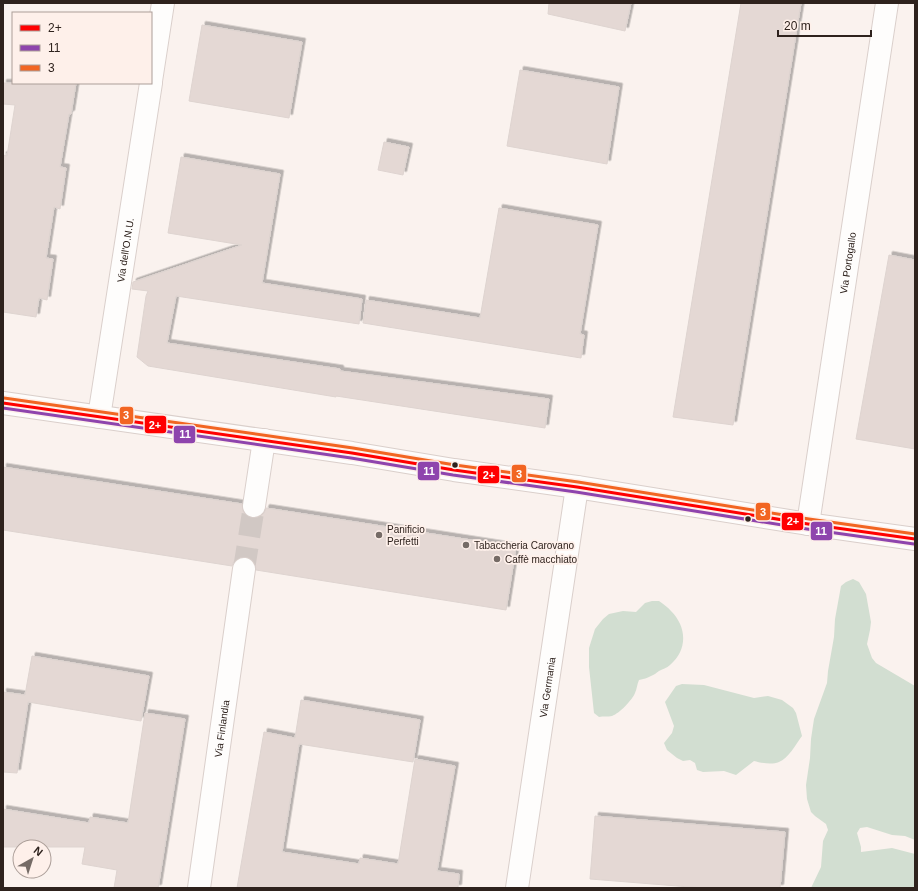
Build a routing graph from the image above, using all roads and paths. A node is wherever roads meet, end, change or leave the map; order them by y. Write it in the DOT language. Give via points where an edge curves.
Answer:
graph roads {
  1 [pos="163,3"];
  2 [pos="887,3"];
  3 [pos="152,75"];
  4 [pos="151,84"];
  5 [pos="3,403"];
  6 [pos="99,417"];
  7 [pos="264,440"];
  8 [pos="577,487"];
  9 [pos="254,506"];
  10 [pos="808,524"];
  11 [pos="915,539"];
  12 [pos="244,569"];
  13 [pos="199,888"];
  14 [pos="517,888"];
  1 -- 3 [label="street, Via dell'O.N.U."];
  2 -- 10 [label="street, Via Portogallo"];
  4 -- 6 [label="street, Via dell'O.N.U."];
  5 -- 6 [label="street"];
  6 -- 7 [label="street"];
  7 -- 8 [label="street"];
  7 -- 9 [label="street"];
  8 -- 10 [label="street"];
  8 -- 14 [label="street, Via Germania"];
  10 -- 11 [label="street"];
  12 -- 13 [label="street, Via Finlandia"];
}
